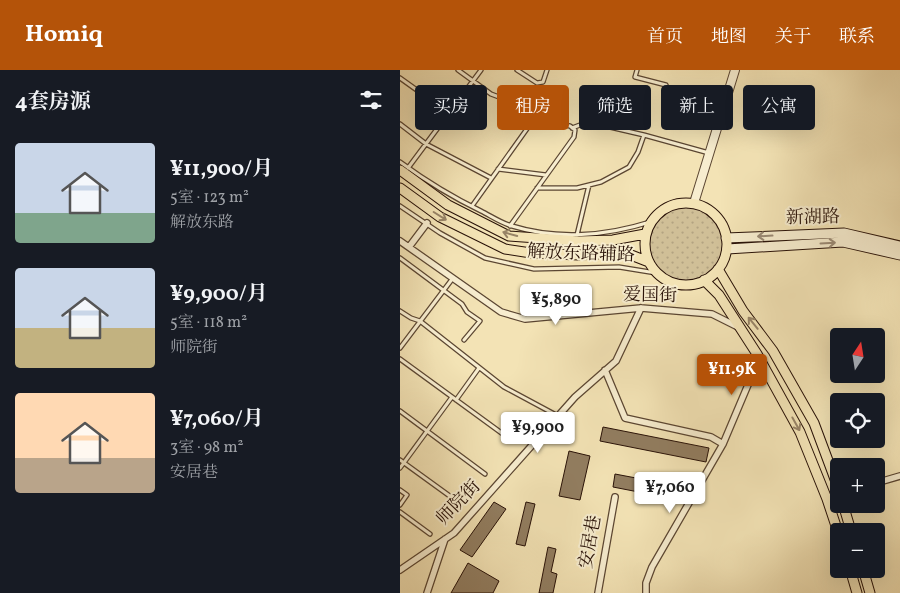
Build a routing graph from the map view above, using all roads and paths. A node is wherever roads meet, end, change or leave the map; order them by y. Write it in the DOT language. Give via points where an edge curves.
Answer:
graph roads {
  1 [pos="458,70"];
  2 [pos="481,70"];
  3 [pos="517,70"];
  4 [pos="547,70"];
  5 [pos="637,70"];
  6 [pos="735,70"];
  7 [pos="400,78"];
  8 [pos="473,81"];
  9 [pos="470,85"];
  10 [pos="666,85"];
  11 [pos="731,85"];
  12 [pos="415,89"];
  13 [pos="497,96"];
  14 [pos="400,124"];
  15 [pos="569,126"];
  16 [pos="572,128"];
  17 [pos="436,130"];
  18 [pos="526,130"];
  19 [pos="717,130"];
  20 [pos="644,135"];
  21 [pos="426,144"];
  22 [pos="710,154"];
  23 [pos="400,162"];
  24 [pos="404,169"];
  25 [pos="497,169"];
  26 [pos="546,175"];
  27 [pos="491,178"];
  28 [pos="589,185"];
  29 [pos="400,188"];
  30 [pos="537,188"];
  31 [pos="694,203"];
  32 [pos="400,206"];
  33 [pos="472,206"];
  34 [pos="650,222"];
  35 [pos="426,224"];
  36 [pos="510,226"];
  37 [pos="645,234"];
  38 [pos="577,235"];
  39 [pos="726,238"];
  40 [pos="400,241"];
  41 [pos="900,246"];
  42 [pos="410,247"];
  43 [pos="726,249"];
  44 [pos="900,255"];
  45 [pos="400,258"];
  46 [pos="649,262"];
  47 [pos="718,269"];
  48 [pos="656,272"];
  49 [pos="453,278"];
  50 [pos="704,280"];
  51 [pos="444,290"];
  52 [pos="641,308"];
  53 [pos="400,311"];
  54 [pos="420,321"];
  55 [pos="740,328"];
  56 [pos="464,340"];
  57 [pos="400,348"];
  58 [pos="400,359"];
  59 [pos="764,366"];
  60 [pos="479,368"];
  61 [pos="606,370"];
  62 [pos="452,397"];
  63 [pos="456,400"];
  64 [pos="400,411"];
  65 [pos="559,416"];
  66 [pos="427,430"];
  67 [pos="507,437"];
  68 [pos="723,444"];
  69 [pos="402,462"];
  70 [pos="830,466"];
  71 [pos="400,468"];
  72 [pos="484,474"];
  73 [pos="900,476"];
  74 [pos="885,480"];
  75 [pos="400,490"];
  76 [pos="615,497"];
  77 [pos="458,502"];
  78 [pos="400,504"];
  79 [pos="400,512"];
  80 [pos="835,523"];
  81 [pos="430,534"];
  82 [pos="445,539"];
  83 [pos="400,570"];
  84 [pos="853,578"];
  85 [pos="866,578"];
  86 [pos="427,593"];
  87 [pos="598,593"];
  88 [pos="646,593"];
  89 [pos="857,593"];
  90 [pos="870,593"];
  1 -- 8 [label="lane"];
  2 -- 8 [label="lane"];
  3 -- 4 [label="lane" via="537,83 543,82"];
  5 -- 10 [label="lane" via="635,76"];
  6 -- 11 [label="street"];
  7 -- 12 [label="lane"];
  8 -- 9 [label="lane"];
  8 -- 13 [label="lane"];
  14 -- 21 [label="lane"];
  15 -- 16 [label="lane"];
  16 -- 20 [label="lane" via="588,122"];
  16 -- 26 [label="lane" via="574,137"];
  17 -- 21 [label="lane"];
  18 -- 25 [label="lane"];
  19 -- 22 [label="street"];
  20 -- 22 [label="lane"];
  20 -- 28 [label="lane" via="629,167"];
  21 -- 24 [label="lane"];
  21 -- 27 [label="lane"];
  22 -- 31 [label="street"];
  23 -- 24 [label="lane, 解放东路辅路"];
  24 -- 33 [label="lane, 解放东路辅路"];
  37 -- 24 [label="main road, one-way" via="613,240 579,241 509,236 448,205"];
  25 -- 26 [label="lane"];
  25 -- 27 [label="lane"];
  26 -- 30 [label="lane"];
  27 -- 33 [label="lane"];
  28 -- 30 [label="lane"];
  28 -- 38 [label="lane"];
  29 -- 46 [label="main road, one-way" via="440,217 505,249 579,255 612,253 631,255"];
  30 -- 36 [label="lane"];
  31 -- 34 [label="main road" via="669,206"];
  31 -- 39 [label="main road" via="716,216"];
  32 -- 35 [label="lane, 解放东路辅路"];
  33 -- 36 [label="lane, 解放东路辅路"];
  34 -- 37 [label="main road"];
  34 -- 38 [label="lane, 解放东路辅路" via="625,230"];
  35 -- 42 [label="street"];
  35 -- 48 [label="lane, 解放东路辅路" via="485,258 534,269 619,266"];
  36 -- 38 [label="lane, 解放东路辅路"];
  37 -- 46 [label="main road" via="644,247"];
  41 -- 39 [label="main road, 新湖路, one-way" via="844,233"];
  39 -- 43 [label="main road"];
  40 -- 42 [label="street, 爱国街"];
  42 -- 49 [label="street, 爱国街"];
  43 -- 44 [label="main road, 新湖路, one-way" via="843,242"];
  43 -- 47 [label="main road"];
  45 -- 51 [label="lane"];
  46 -- 48 [label="main road"];
  47 -- 50 [label="main road"];
  70 -- 47 [label="main road, one-way" via="814,424 773,351 743,311"];
  48 -- 50 [label="main road" via="679,284"];
  49 -- 51 [label="lane"];
  49 -- 52 [label="street, 爱国街" via="502,312 525,318"];
  50 -- 55 [label="main road" via="719,295"];
  51 -- 54 [label="lane"];
  51 -- 56 [label="lane" via="480,321"];
  52 -- 55 [label="street, 爱国街" via="712,314"];
  52 -- 61 [label="street, 师院街" via="616,361"];
  53 -- 54 [label="lane"];
  54 -- 57 [label="lane"];
  54 -- 60 [label="lane"];
  55 -- 59 [label="main road"];
  58 -- 62 [label="lane"];
  59 -- 68 [label="street" via="753,373"];
  59 -- 80 [label="main road, one-way" via="800,432"];
  60 -- 63 [label="lane"];
  60 -- 65 [label="lane" via="504,387"];
  61 -- 65 [label="street, 师院街"];
  61 -- 68 [label="street" via="625,418 711,437"];
  62 -- 63 [label="lane"];
  62 -- 66 [label="lane"];
  63 -- 67 [label="lane"];
  64 -- 66 [label="lane"];
  65 -- 82 [label="street, 师院街" via="454,533"];
  66 -- 69 [label="lane"];
  66 -- 72 [label="lane"];
  68 -- 88 [label="street" via="652,567"];
  69 -- 71 [label="lane"];
  69 -- 77 [label="lane"];
  73 -- 74 [label="street"];
  75 -- 78 [label="lane" via="407,495"];
  76 -- 87 [label="street, 安居巷"];
  79 -- 81 [label="lane"];
  82 -- 83 [label="street, 师院街"];
  82 -- 86 [label="street"];
  84 -- 89 [label="main road"];
  85 -- 90 [label="main road"];
}
